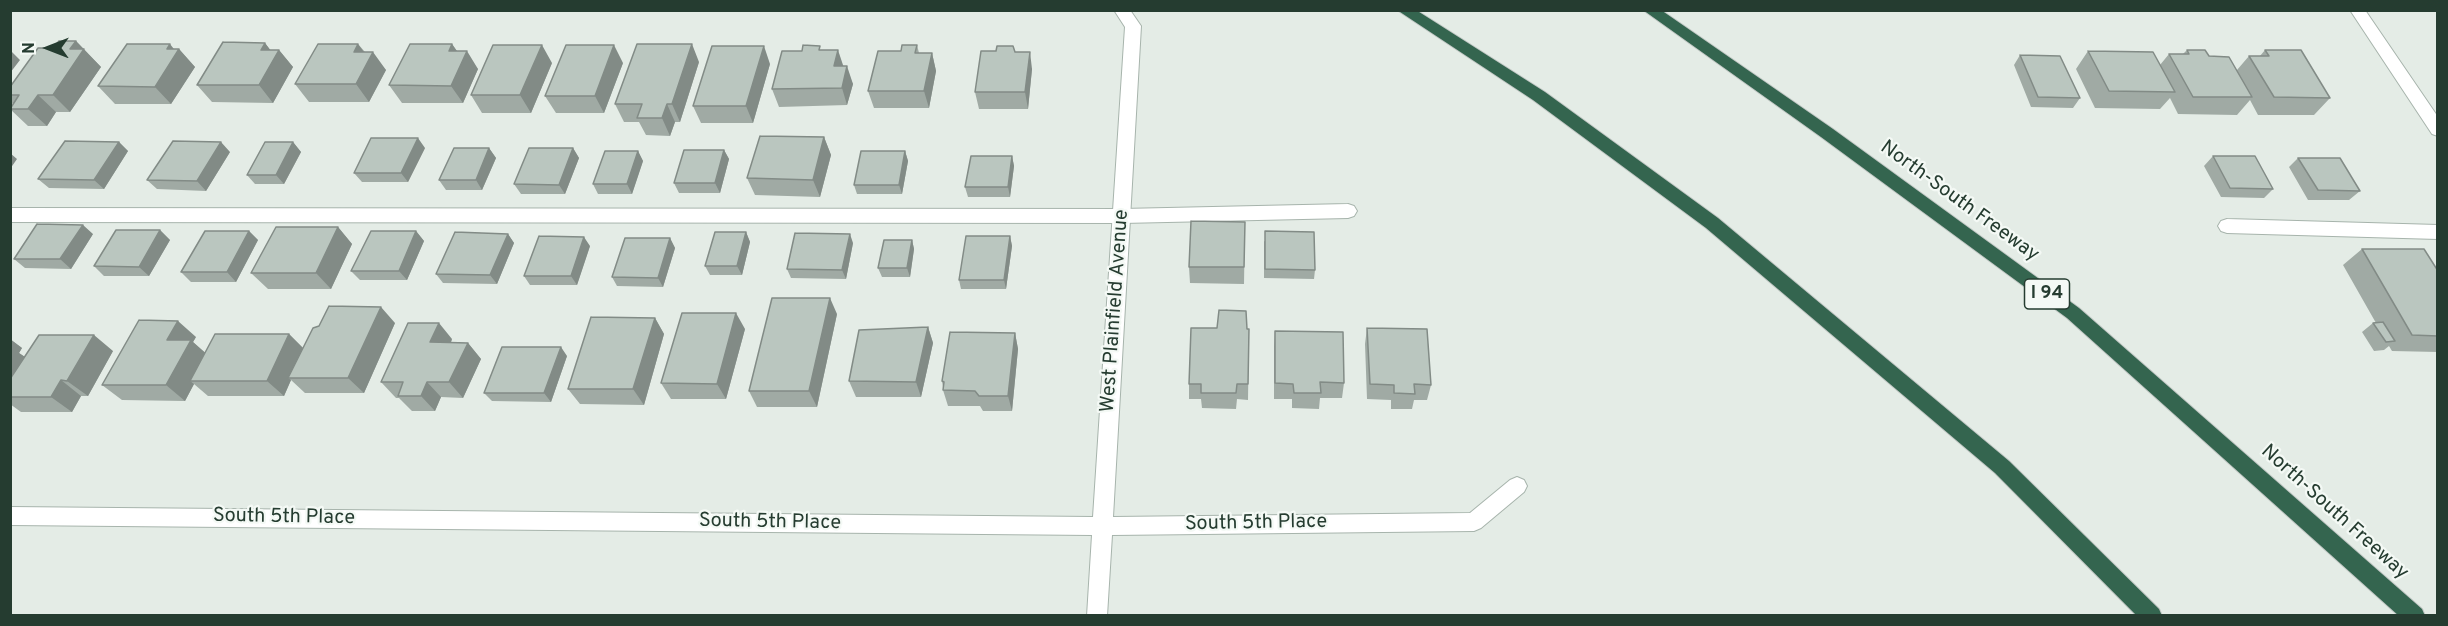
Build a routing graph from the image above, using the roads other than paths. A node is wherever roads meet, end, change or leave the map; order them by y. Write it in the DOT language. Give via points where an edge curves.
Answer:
graph roads {
  1 [pos="1121,10"];
  2 [pos="1404,10"];
  3 [pos="1650,10"];
  4 [pos="2357,10"];
  5 [pos="2438,130"];
  6 [pos="1348,211"];
  7 [pos="10,215"];
  8 [pos="1122,216"];
  9 [pos="2227,226"];
  10 [pos="2438,232"];
  11 [pos="1517,486"];
  12 [pos="10,516"];
  13 [pos="1103,526"];
  14 [pos="1097,615"];
  15 [pos="2152,615"];
  16 [pos="2415,615"];
  1 -- 8 [label="street, West Plainfield Avenue" via="1132,26"];
  2 -- 15 [label="highway" via="1539,96 1712,223 2001,466"];
  3 -- 16 [label="highway, North-South Freeway / I 94" via="1827,133 2073,313"];
  4 -- 5 [label="street"];
  6 -- 8 [label="street"];
  7 -- 8 [label="street"];
  8 -- 13 [label="street, West Plainfield Avenue"];
  9 -- 10 [label="street"];
  11 -- 13 [label="street, South 5th Place" via="1474,522"];
  12 -- 13 [label="street, South 5th Place"];
  13 -- 14 [label="street, West Plainfield Avenue"];
}
